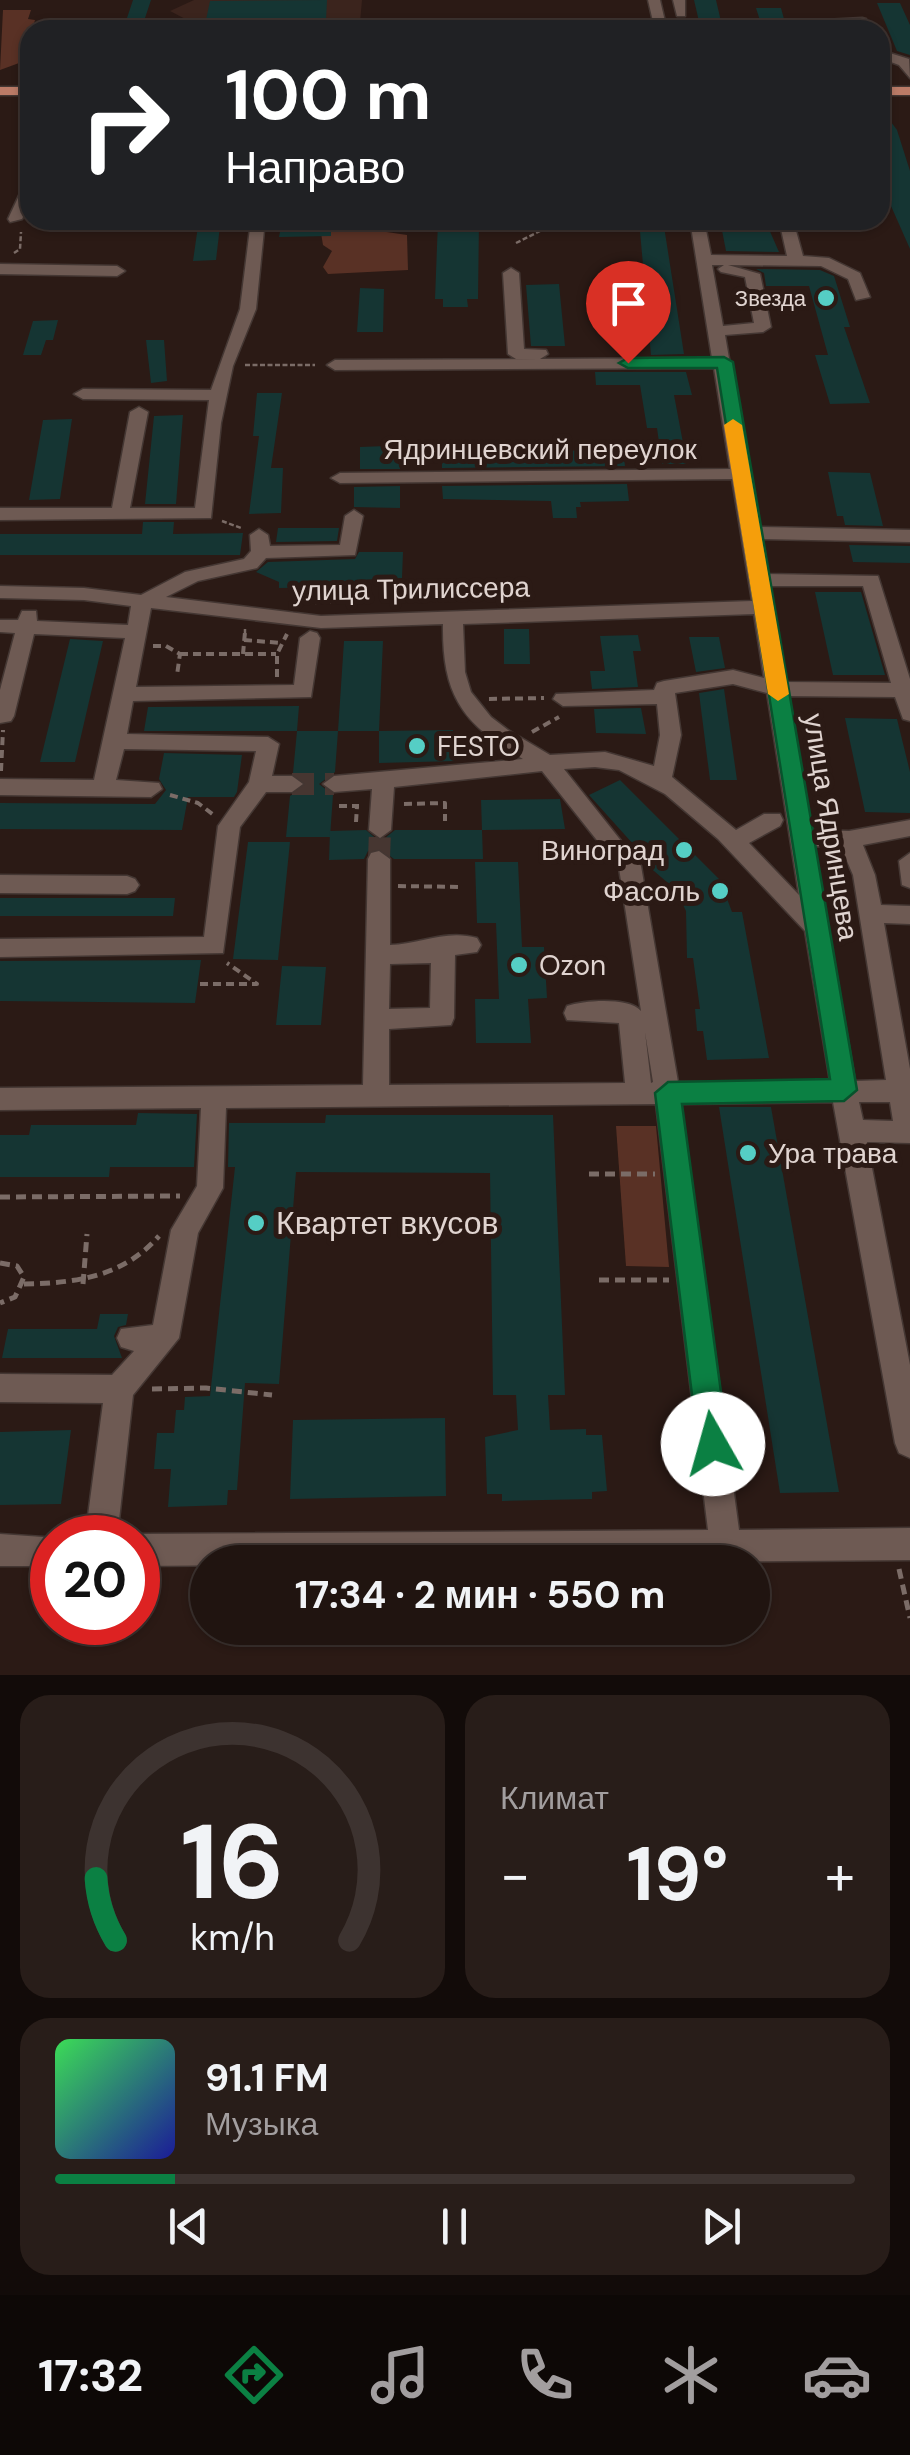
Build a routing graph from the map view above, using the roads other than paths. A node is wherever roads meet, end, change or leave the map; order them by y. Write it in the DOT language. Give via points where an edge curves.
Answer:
graph roads {
  1 [pos="890,57"];
  2 [pos="910,74"];
  3 [pos="20,208"];
  4 [pos="15,219"];
  5 [pos="257,230"];
  6 [pos="699,230"];
  7 [pos="788,230"];
  8 [pos="796,260"];
  9 [pos="707,264"];
  10 [pos="0,269"];
  11 [pos="117,271"];
  12 [pos="511,273"];
  13 [pos="862,297"];
  14 [pos="719,331"];
  15 [pos="594,353"];
  16 [pos="724,362"];
  17 [pos="335,365"];
  18 [pos="83,394"];
  19 [pos="218,395"];
  20 [pos="139,412"];
  21 [pos="740,474"];
  22 [pos="340,478"];
  23 [pos="0,514"];
  24 [pos="120,514"];
  25 [pos="354,516"];
  26 [pos="752,533"];
  27 [pos="910,536"];
  28 [pos="760,580"];
  29 [pos="0,592"];
  30 [pos="34,593"];
  31 [pos="142,602"];
  32 [pos="764,607"];
  33 [pos="453,617"];
  34 [pos="0,626"];
  35 [pos="26,626"];
  36 [pos="135,638"];
  37 [pos="310,638"];
  38 [pos="654,668"];
  39 [pos="778,689"];
  40 [pos="904,690"];
  41 [pos="669,691"];
  42 [pos="124,694"];
  43 [pos="564,699"];
  44 [pos="910,714"];
  45 [pos="2,716"];
  46 [pos="115,741"];
  47 [pos="541,751"];
  48 [pos="382,781"];
  49 [pos="660,782"];
  50 [pos="260,784"];
  51 [pos="292,784"];
  52 [pos="334,784"];
  53 [pos="0,787"];
  54 [pos="103,788"];
  55 [pos="151,789"];
  56 [pos="772,820"];
  57 [pos="910,828"];
  58 [pos="380,830"];
  59 [pos="802,838"];
  60 [pos="849,838"];
  61 [pos="732,843"];
  62 [pos="379,859"];
  63 [pos="910,861"];
  64 [pos="910,879"];
  65 [pos="0,884"];
  66 [pos="127,885"];
  67 [pos="871,914"];
  68 [pos="910,915"];
  69 [pos="816,927"];
  70 [pos="469,945"];
  71 [pos="0,948"];
  72 [pos="378,951"];
  73 [pos="576,1013"];
  74 [pos="377,1020"];
  75 [pos="844,1090"];
  76 [pos="900,1091"];
  77 [pos="640,1093"];
  78 [pos="668,1093"];
  79 [pos="376,1094"];
  80 [pos="214,1096"];
  81 [pos="0,1100"];
  82 [pos="852,1131"];
  83 [pos="909,1132"];
  84 [pos="131,1338"];
  85 [pos="165,1338"];
  86 [pos="0,1388"];
  87 [pos="119,1390"];
  88 [pos="910,1443"];
  89 [pos="104,1515"];
  90 [pos="725,1544"];
  91 [pos="910,1544"];
  92 [pos="0,1550"];
  93 [pos="160,1550"];
  94 [pos="30,1551"];
  1 -- 2 [label="street" via="904,62"];
  3 -- 4 [label="street"];
  5 -- 19 [label="street" via="248,309"];
  6 -- 9 [label="street, улица Ядринцева"];
  7 -- 8 [label="street"];
  8 -- 9 [label="street"];
  8 -- 13 [label="street" via="846,269"];
  9 -- 14 [label="street, улица Ядринцева"];
  9 -- 14 [label="street" via="750,270 763,327"];
  10 -- 11 [label="street"];
  12 -- 15 [label="street" via="516,354"];
  14 -- 16 [label="street, улица Ядринцева"];
  16 -- 17 [label="street"];
  16 -- 21 [label="street, улица Ядринцева"];
  18 -- 19 [label="street"];
  19 -- 24 [label="street" via="205,508"];
  20 -- 24 [label="street"];
  21 -- 22 [label="street, Ядринцевский переулок"];
  21 -- 26 [label="street, улица Ядринцева"];
  23 -- 24 [label="street"];
  25 -- 31 [label="street" via="348,551 260,544 250,564 192,576"];
  26 -- 27 [label="street"];
  26 -- 28 [label="street, улица Ядринцева"];
  28 -- 32 [label="street, улица Ядринцева"];
  28 -- 40 [label="street" via="871,580"];
  29 -- 30 [label="street, улица Трилиссера"];
  30 -- 31 [label="street, улица Трилиссера"];
  30 -- 35 [label="street"];
  31 -- 33 [label="street, улица Трилиссера" via="321,622"];
  31 -- 36 [label="street"];
  32 -- 33 [label="street, улица Трилиссера"];
  32 -- 39 [label="street, улица Ядринцева"];
  33 -- 47 [label="street" via="450,666 456,689 494,732"];
  34 -- 35 [label="street"];
  35 -- 36 [label="street"];
  35 -- 45 [label="street"];
  36 -- 42 [label="street"];
  37 -- 42 [label="street" via="304,692"];
  38 -- 41 [label="street"];
  39 -- 40 [label="street"];
  39 -- 41 [label="street" via="734,677"];
  39 -- 59 [label="street, улица Ядринцева"];
  40 -- 44 [label="street"];
  41 -- 43 [label="street"];
  41 -- 49 [label="street" via="672,732"];
  42 -- 46 [label="street"];
  46 -- 50 [label="street" via="268,744"];
  46 -- 54 [label="street"];
  47 -- 48 [label="street"];
  47 -- 49 [label="street" via="628,764"];
  47 -- 78 [label="street" via="630,866"];
  48 -- 52 [label="street"];
  48 -- 58 [label="street"];
  49 -- 61 [label="street"];
  50 -- 51 [label="street"];
  50 -- 71 [label="street" via="228,826 215,946"];
  53 -- 54 [label="street"];
  54 -- 55 [label="street"];
  56 -- 61 [label="street"];
  57 -- 60 [label="street"];
  59 -- 60 [label="street"];
  59 -- 69 [label="street, улица Ядринцева"];
  60 -- 67 [label="street"];
  61 -- 69 [label="street"];
  62 -- 72 [label="street"];
  63 -- 64 [label="street"];
  65 -- 66 [label="street"];
  67 -- 68 [label="street"];
  67 -- 76 [label="street"];
  69 -- 75 [label="street, улица Ядринцева"];
  70 -- 72 [label="street"];
  72 -- 74 [label="street"];
  72 -- 74 [label="street" via="443,952 442,1018"];
  73 -- 77 [label="street" via="630,1014"];
  74 -- 79 [label="street"];
  75 -- 76 [label="street"];
  75 -- 78 [label="street"];
  75 -- 82 [label="street, улица Ядринцева"];
  76 -- 83 [label="street"];
  77 -- 78 [label="street"];
  77 -- 79 [label="street"];
  78 -- 90 [label="street"];
  79 -- 80 [label="street"];
  80 -- 81 [label="street"];
  80 -- 85 [label="street" via="206,1196 185,1230"];
  82 -- 83 [label="street"];
  82 -- 88 [label="street, улица Ядринцева"];
  84 -- 85 [label="street"];
  85 -- 87 [label="street"];
  86 -- 87 [label="street"];
  87 -- 89 [label="street"];
  90 -- 91 [label="street"];
  90 -- 93 [label="street"];
  92 -- 94 [label="street"];
}
